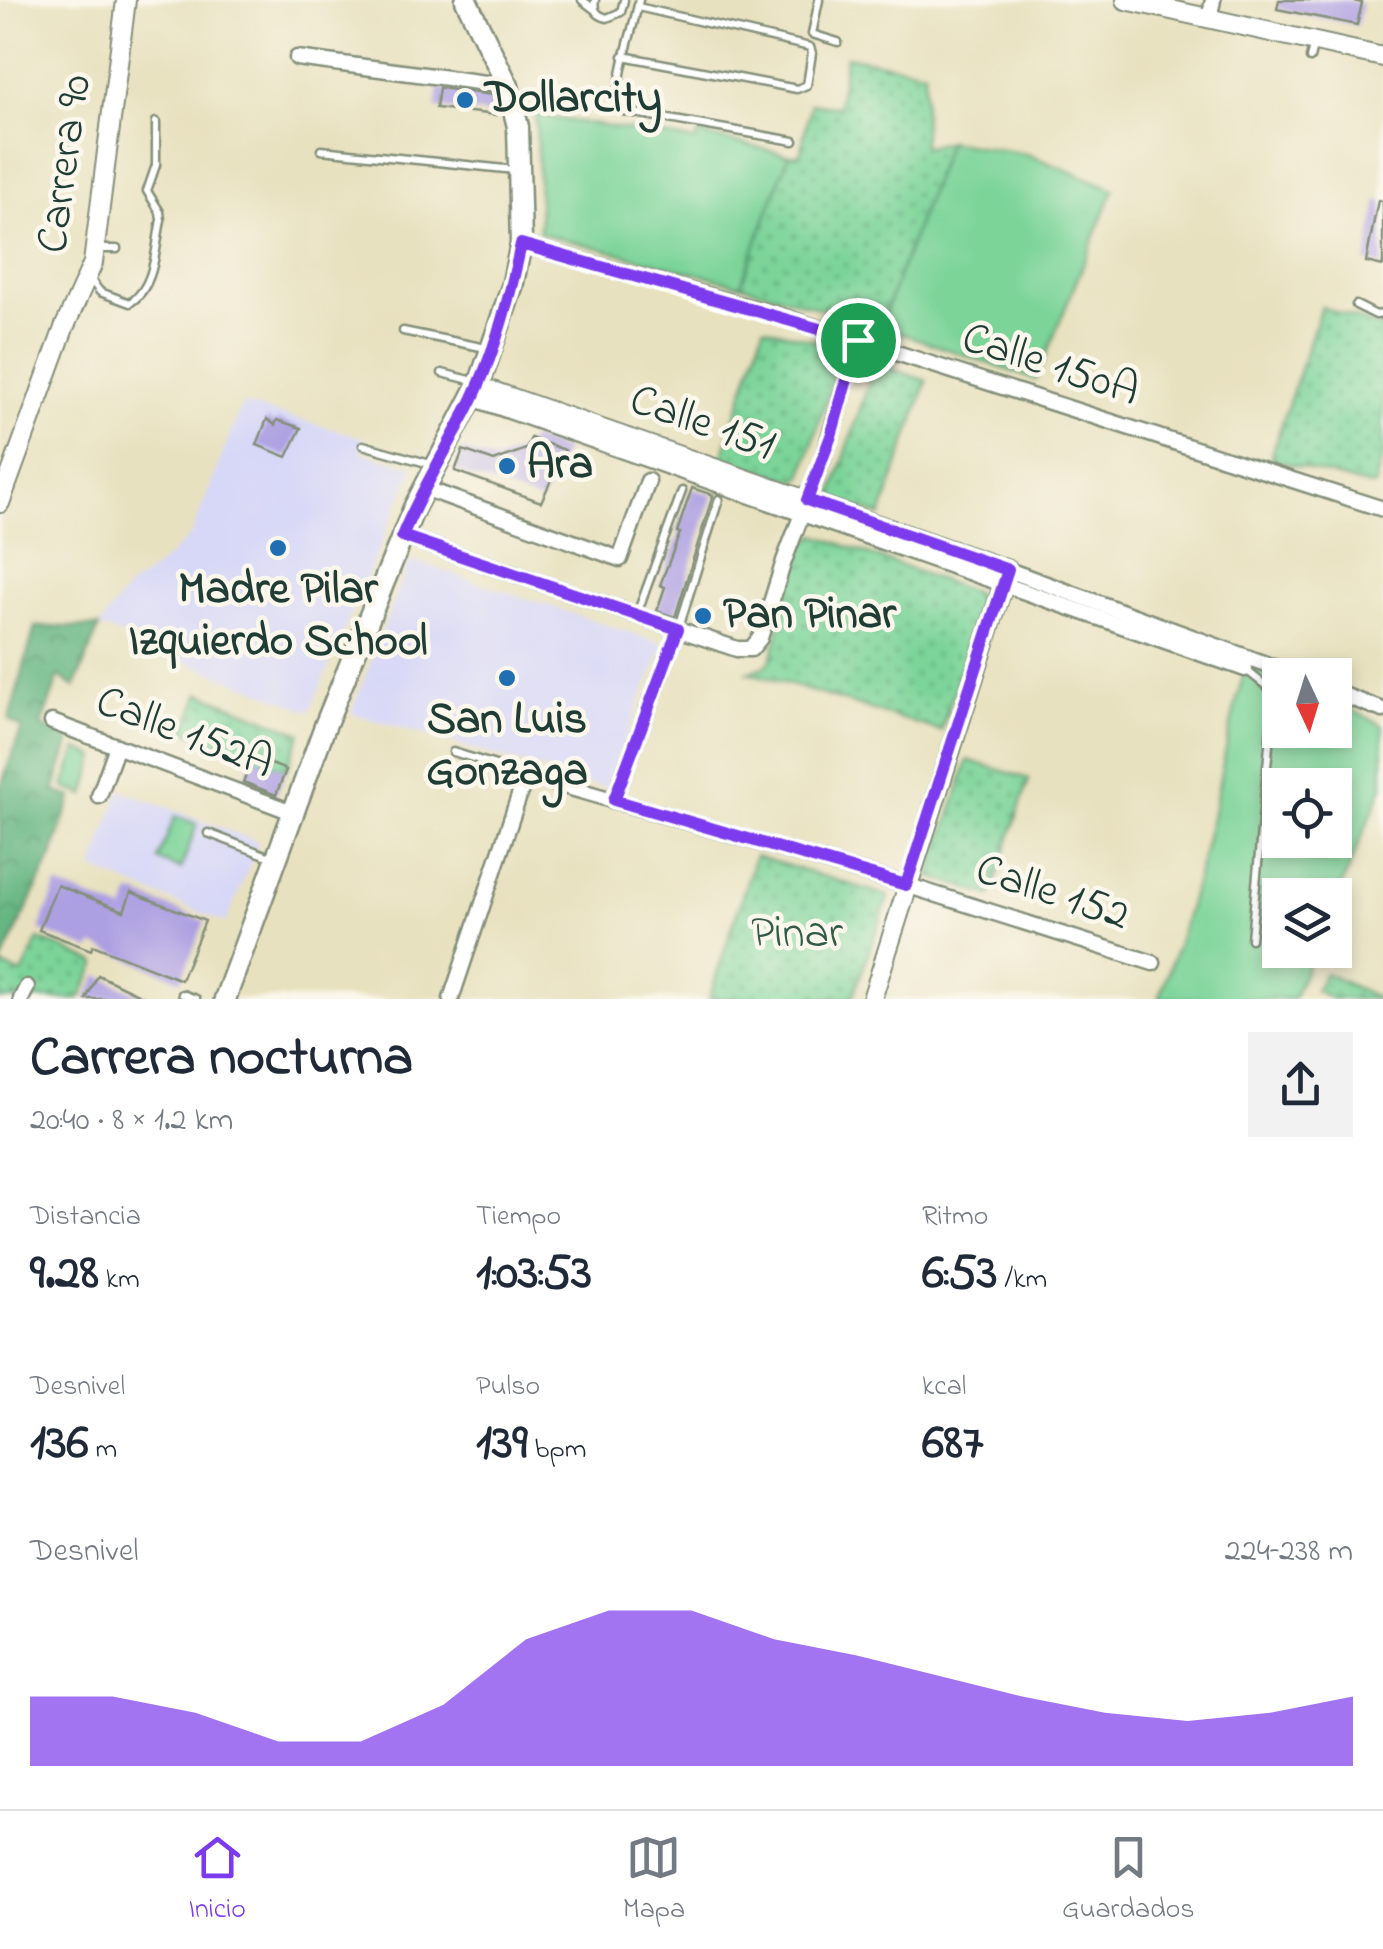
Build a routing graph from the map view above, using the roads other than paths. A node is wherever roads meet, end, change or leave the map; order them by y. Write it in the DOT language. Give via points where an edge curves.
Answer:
graph roads {
  1 [pos="126,0"];
  2 [pos="466,0"];
  3 [pos="582,0"];
  4 [pos="624,0"];
  5 [pos="819,0"];
  6 [pos="1126,0"];
  7 [pos="638,3"];
  8 [pos="594,5"];
  9 [pos="1211,9"];
  10 [pos="838,42"];
  11 [pos="623,56"];
  12 [pos="1383,57"];
  13 [pos="297,58"];
  14 [pos="508,86"];
  15 [pos="156,122"];
  16 [pos="794,141"];
  17 [pos="321,150"];
  18 [pos="521,170"];
  19 [pos="521,244"];
  20 [pos="96,248"];
  21 [pos="117,249"];
  22 [pos="89,277"];
  23 [pos="1356,305"];
  24 [pos="1383,314"];
  25 [pos="403,332"];
  26 [pos="858,340"];
  27 [pos="492,349"];
  28 [pos="442,373"];
  29 [pos="477,389"];
  30 [pos="363,445"];
  31 [pos="436,466"];
  32 [pos="6,471"];
  33 [pos="648,481"];
  34 [pos="424,488"];
  35 [pos="682,491"];
  36 [pos="719,499"];
  37 [pos="0,503"];
  38 [pos="804,506"];
  39 [pos="1383,509"];
  40 [pos="402,536"];
  41 [pos="1006,576"];
  42 [pos="637,615"];
  43 [pos="678,629"];
  44 [pos="1262,663"];
  45 [pos="1245,669"];
  46 [pos="1262,682"];
  47 [pos="1352,698"];
  48 [pos="1383,710"];
  49 [pos="52,722"];
  50 [pos="117,746"];
  51 [pos="1271,748"];
  52 [pos="453,752"];
  53 [pos="526,775"];
  54 [pos="99,796"];
  55 [pos="614,800"];
  56 [pos="292,812"];
  57 [pos="208,833"];
  58 [pos="274,858"];
  59 [pos="906,885"];
  60 [pos="1251,939"];
  61 [pos="1154,963"];
  62 [pos="182,994"];
  63 [pos="196,999"];
  64 [pos="225,999"];
  65 [pos="451,999"];
  66 [pos="872,999"];
  1 -- 20 [label="street, Carrera 90"];
  2 -- 14 [label="main road"];
  3 -- 8 [label="lane"];
  4 -- 8 [label="lane" via="615,17 598,15"];
  5 -- 10 [label="lane" via="812,34"];
  6 -- 9 [label="street"];
  7 -- 11 [label="lane"];
  7 -- 11 [label="lane" via="810,47 807,85 797,89"];
  9 -- 12 [label="street" via="1312,50"];
  11 -- 16 [label="lane" via="623,111"];
  13 -- 14 [label="street"];
  14 -- 18 [label="main road"];
  15 -- 22 [label="lane" via="156,165 146,191 161,220 148,283 130,303 100,292"];
  17 -- 18 [label="lane"];
  18 -- 19 [label="main road"];
  19 -- 26 [label="street, Calle 150A"];
  19 -- 27 [label="main road"];
  20 -- 21 [label="lane"];
  20 -- 22 [label="street, Carrera 90"];
  22 -- 32 [label="street, Carrera 90"];
  23 -- 24 [label="lane"];
  25 -- 27 [label="lane"];
  26 -- 38 [label="street"];
  26 -- 39 [label="street, Calle 150A"];
  27 -- 29 [label="main road"];
  28 -- 29 [label="lane"];
  29 -- 31 [label="main road"];
  29 -- 38 [label="street, Calle 151"];
  30 -- 31 [label="lane"];
  31 -- 34 [label="main road"];
  32 -- 37 [label="street, Carrera 90"];
  33 -- 34 [label="street" via="620,559"];
  34 -- 40 [label="main road"];
  35 -- 42 [label="lane"];
  36 -- 43 [label="lane"];
  38 -- 41 [label="street, Calle 151"];
  38 -- 43 [label="street" via="751,649"];
  40 -- 42 [label="street"];
  40 -- 56 [label="main road" via="321,724"];
  41 -- 44 [label="street, Calle 151"];
  41 -- 45 [label="street, Calle 151"];
  41 -- 59 [label="street"];
  42 -- 43 [label="street"];
  43 -- 55 [label="street"];
  45 -- 46 [label="lane"];
  47 -- 48 [label="street"];
  49 -- 50 [label="street, Calle 152A"];
  50 -- 54 [label="street"];
  50 -- 56 [label="street, Calle 152A"];
  51 -- 60 [label="lane"];
  52 -- 53 [label="lane"];
  53 -- 55 [label="street, Calle 152"];
  53 -- 65 [label="street"];
  55 -- 59 [label="street, Calle 152"];
  56 -- 58 [label="main road"];
  57 -- 58 [label="lane"];
  58 -- 64 [label="main road"];
  59 -- 61 [label="street, Calle 152"];
  59 -- 66 [label="street"];
  62 -- 63 [label="lane"];
}
